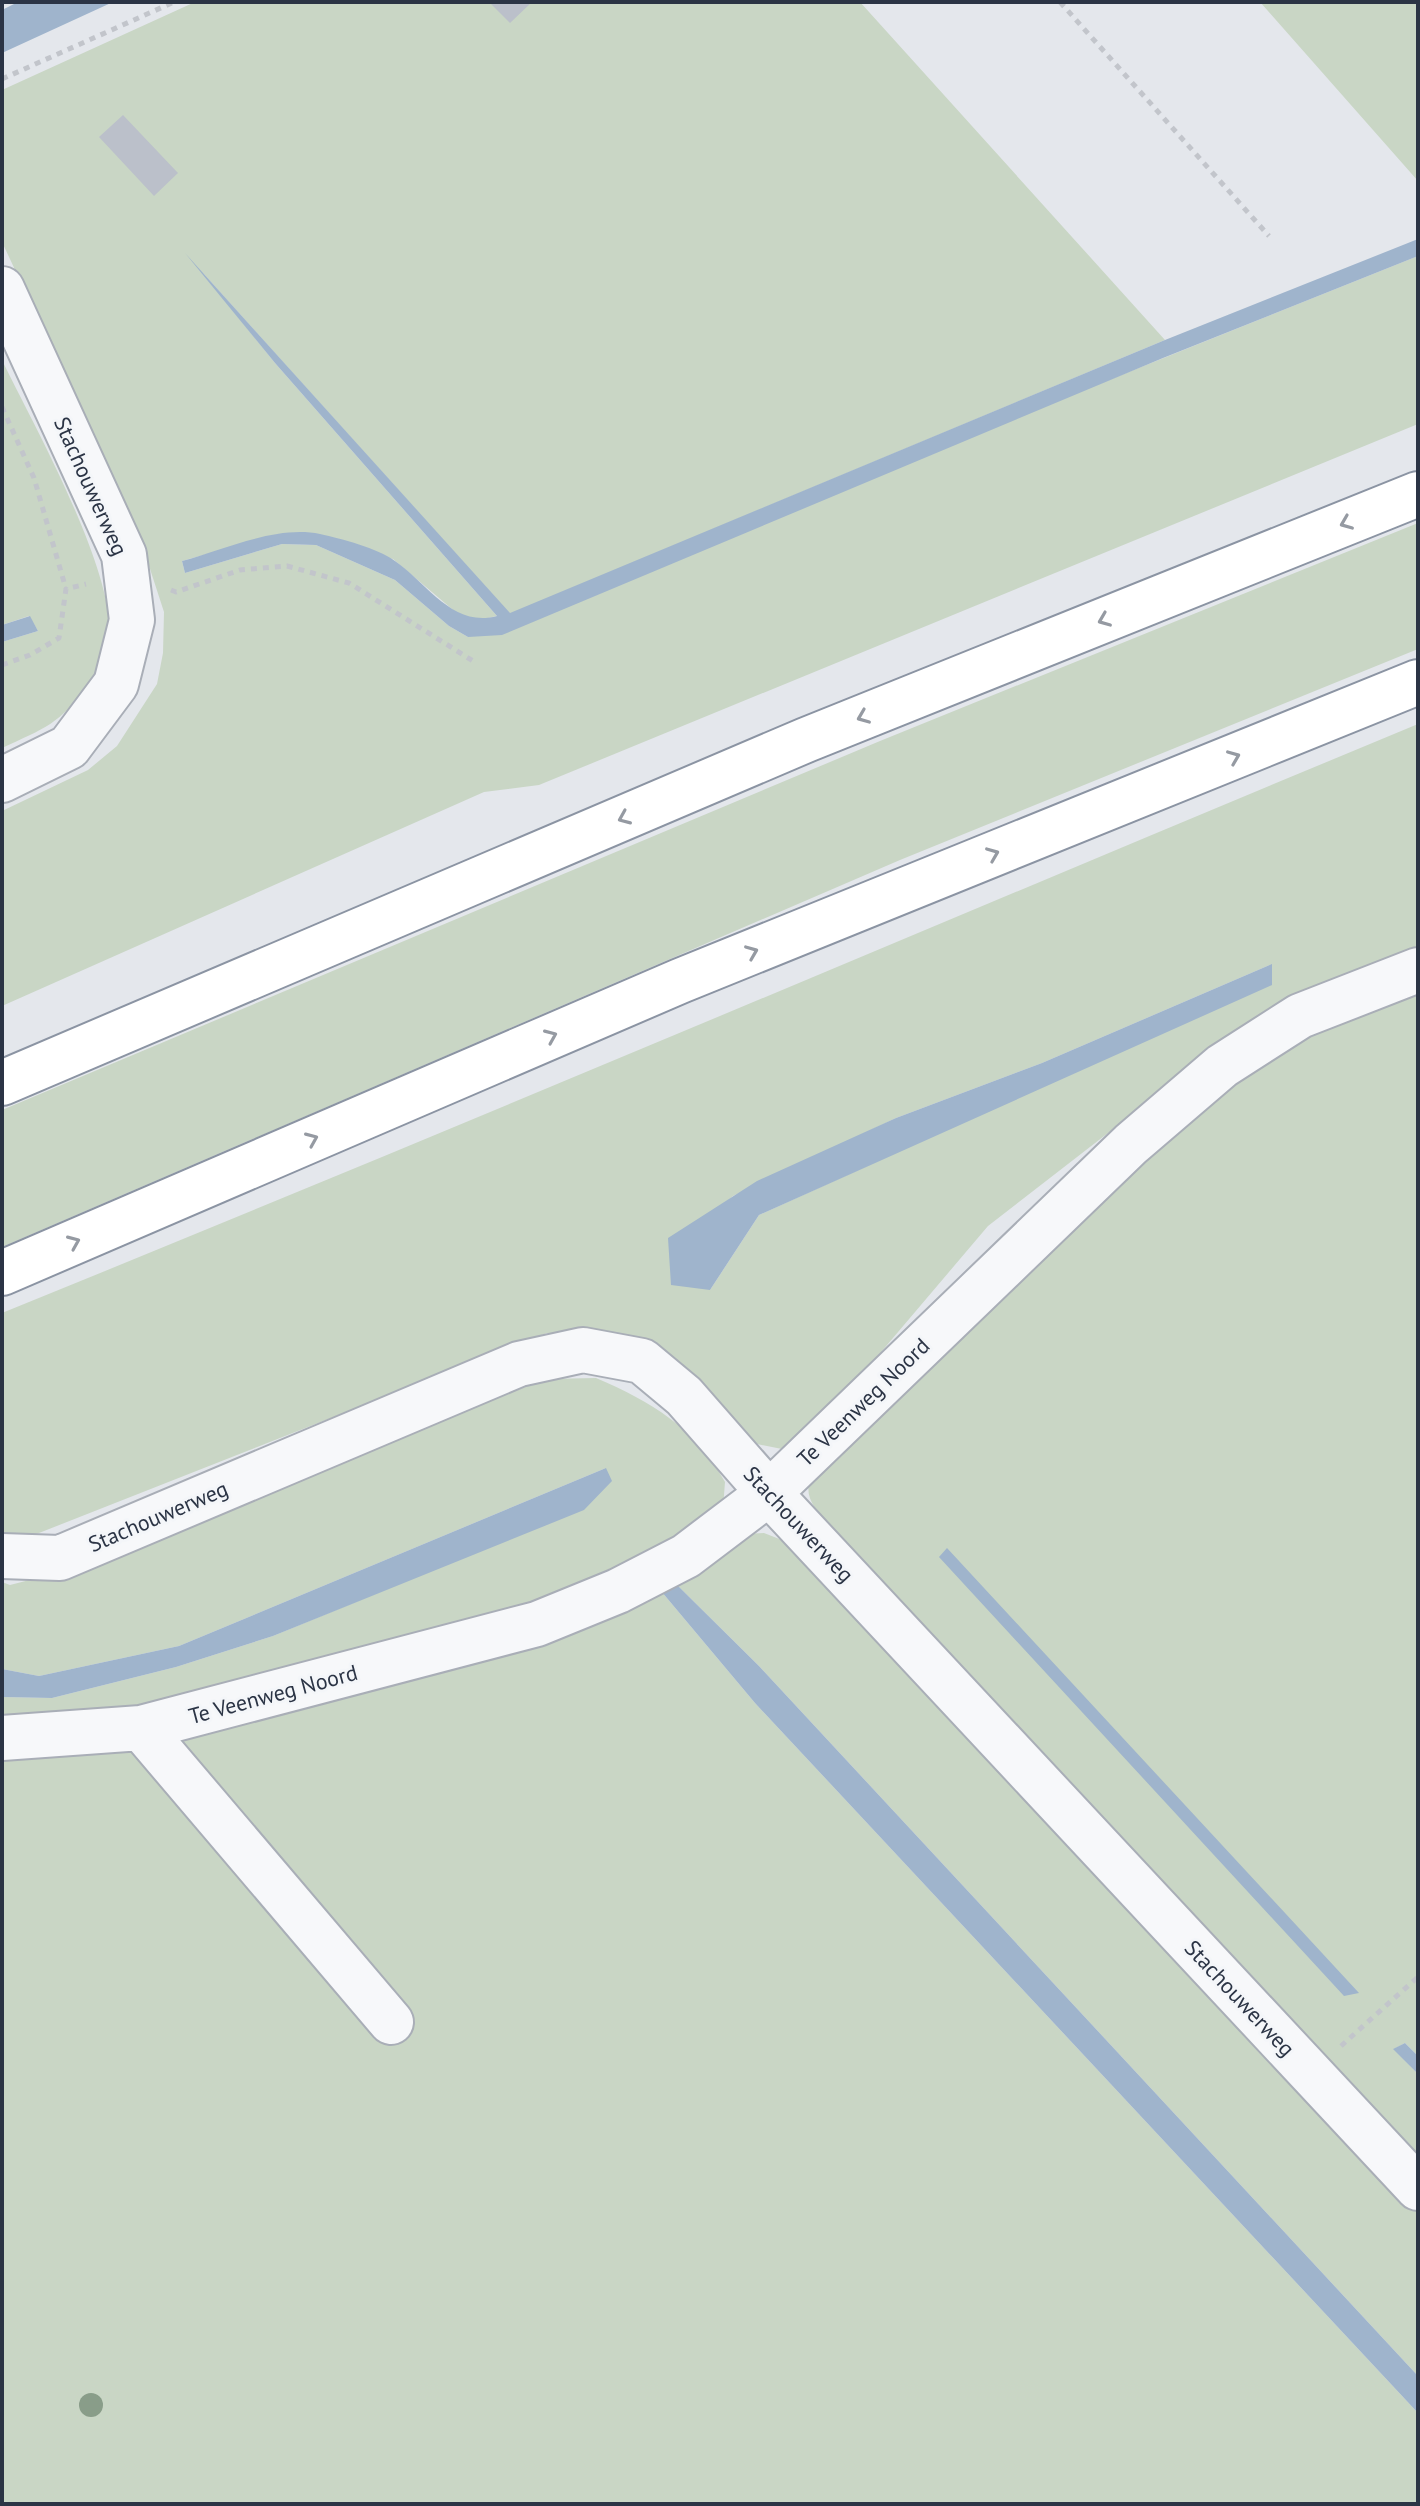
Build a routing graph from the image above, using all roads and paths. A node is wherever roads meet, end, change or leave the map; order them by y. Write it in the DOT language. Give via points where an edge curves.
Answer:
graph roads {
  1 [pos="174,2"];
  2 [pos="1060,2"];
  3 [pos="2,79"];
  4 [pos="1269,236"];
  5 [pos="2,289"];
  6 [pos="2,407"];
  7 [pos="1418,494"];
  8 [pos="126,572"];
  9 [pos="66,589"];
  10 [pos="473,661"];
  11 [pos="2,665"];
  12 [pos="1418,682"];
  13 [pos="2,780"];
  14 [pos="1418,970"];
  15 [pos="2,1083"];
  16 [pos="2,1273"];
  17 [pos="769,1493"];
  18 [pos="2,1556"];
  19 [pos="141,1728"];
  20 [pos="2,1738"];
  21 [pos="1418,1977"];
  22 [pos="391,2022"];
  23 [pos="1311,2073"];
  24 [pos="1418,2188"];
  1 -- 3 [label="path"];
  2 -- 4 [label="path"];
  5 -- 8 [label="street, Stachouwerweg" via="124,555"];
  6 -- 9 [label="path" via="34,478"];
  7 -- 15 [label="highway, one-way" via="806,740"];
  8 -- 9 [label="path"];
  8 -- 10 [label="path" via="176,592 240,570 287,566 349,583"];
  8 -- 13 [label="street, Stachouwerweg" via="132,620 116,684 69,747"];
  9 -- 11 [label="path" via="59,638"];
  16 -- 12 [label="highway, one-way" via="680,981"];
  14 -- 17 [label="street, Te Veenweg Noord" via="1300,1016 1222,1066 1131,1144"];
  17 -- 18 [label="street, Stachouwerweg" via="684,1396 642,1361 583,1350 519,1364 60,1558"];
  17 -- 19 [label="street, Te Veenweg Noord" via="686,1556 537,1624"];
  17 -- 23 [label="street, Stachouwerweg"];
  19 -- 20 [label="street, Te Veenweg Noord"];
  19 -- 22 [label="street"];
  21 -- 23 [label="path"];
  23 -- 24 [label="street, Stachouwerweg"];
}
